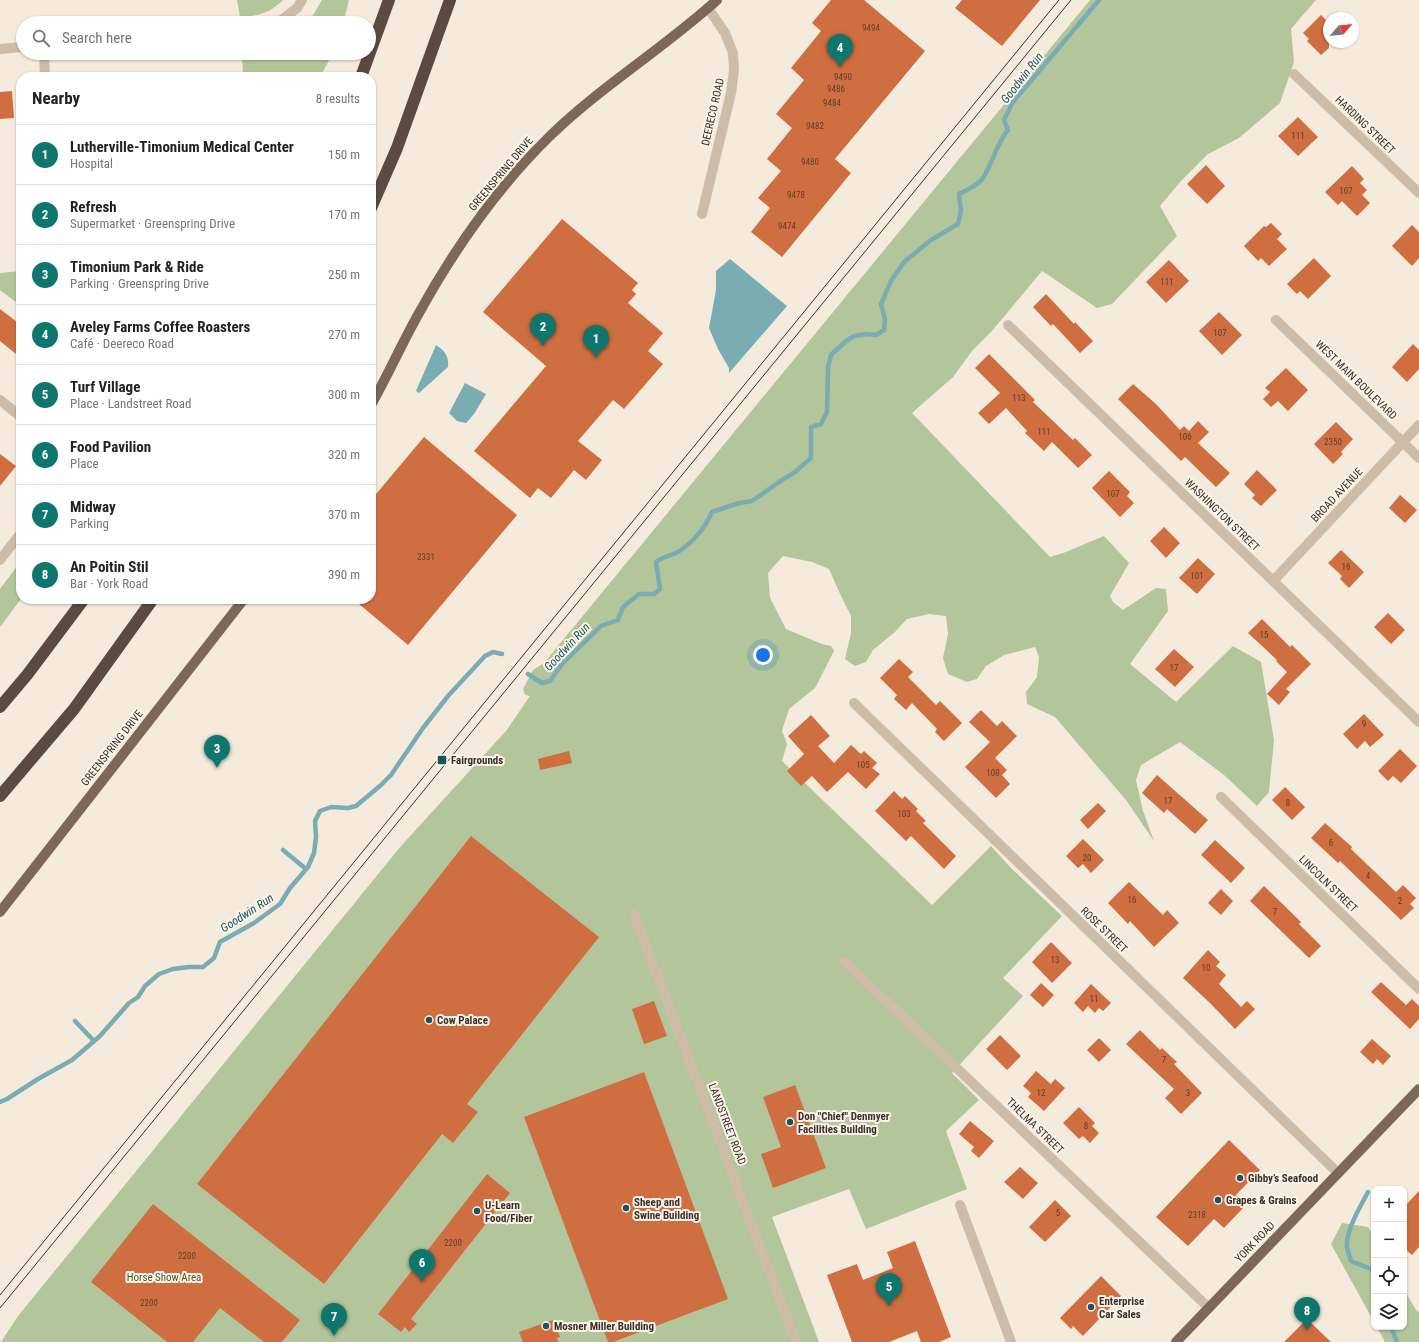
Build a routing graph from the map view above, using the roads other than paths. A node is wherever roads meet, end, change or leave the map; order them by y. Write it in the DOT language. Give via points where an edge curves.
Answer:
graph roads {
  1 [pos="302,0"];
  2 [pos="389,0"];
  3 [pos="450,0"];
  4 [pos="717,0"];
  5 [pos="708,8"];
  6 [pos="287,16"];
  7 [pos="376,36"];
  8 [pos="16,47"];
  9 [pos="0,48"];
  10 [pos="44,60"];
  11 [pos="367,60"];
  12 [pos="45,72"];
  13 [pos="363,72"];
  14 [pos="1294,74"];
  15 [pos="1419,193"];
  16 [pos="376,196"];
  17 [pos="702,214"];
  18 [pos="1276,320"];
  19 [pos="1008,325"];
  20 [pos="376,395"];
  21 [pos="0,400"];
  22 [pos="16,413"];
  23 [pos="1419,425"];
  24 [pos="1403,442"];
  25 [pos="1419,458"];
  26 [pos="16,539"];
  27 [pos="0,560"];
  28 [pos="1273,581"];
  29 [pos="80,604"];
  30 [pos="149,604"];
  31 [pos="240,604"];
  32 [pos="854,703"];
  33 [pos="0,707"];
  34 [pos="1419,722"];
  35 [pos="0,796"];
  36 [pos="1221,797"];
  37 [pos="0,912"];
  38 [pos="634,914"];
  39 [pos="845,962"];
  40 [pos="1419,989"];
  41 [pos="1419,1089"];
  42 [pos="1338,1173"];
  43 [pos="960,1205"];
  44 [pos="1209,1308"];
  45 [pos="796,1342"];
  46 [pos="1011,1342"];
  47 [pos="1176,1342"];
  1 -- 6 [label="street"];
  2 -- 7 [label="highway"];
  3 -- 16 [label="highway" via="397,148"];
  4 -- 5 [label="main road"];
  5 -- 17 [label="street, DEERECO ROAD" via="725,33 733,52 734,70"];
  5 -- 20 [label="main road, GREENSPRING DRIVE" via="570,117 511,178 442,273"];
  8 -- 9 [label="street"];
  10 -- 12 [label="street"];
  11 -- 13 [label="highway"];
  14 -- 15 [label="street, HARDING STREET"];
  18 -- 24 [label="street, WEST MAIN BOULEVARD"];
  19 -- 28 [label="street, WASHINGTON STREET"];
  21 -- 22 [label="street"];
  23 -- 24 [label="street, BROAD AVENUE"];
  24 -- 25 [label="street, WEST MAIN BOULEVARD"];
  24 -- 28 [label="street, BROAD AVENUE"];
  26 -- 27 [label="street"];
  28 -- 34 [label="street, WASHINGTON STREET"];
  29 -- 33 [label="highway"];
  30 -- 35 [label="highway" via="74,709"];
  31 -- 37 [label="main road, GREENSPRING DRIVE"];
  32 -- 42 [label="street, ROSE STREET"];
  36 -- 40 [label="street, LINCOLN STREET"];
  38 -- 45 [label="street, LANDSTREET ROAD"];
  39 -- 44 [label="street, THELMA STREET"];
  41 -- 42 [label="main road, YORK ROAD"];
  42 -- 44 [label="main road, YORK ROAD"];
  43 -- 46 [label="street"];
  44 -- 47 [label="main road, YORK ROAD"];
}
